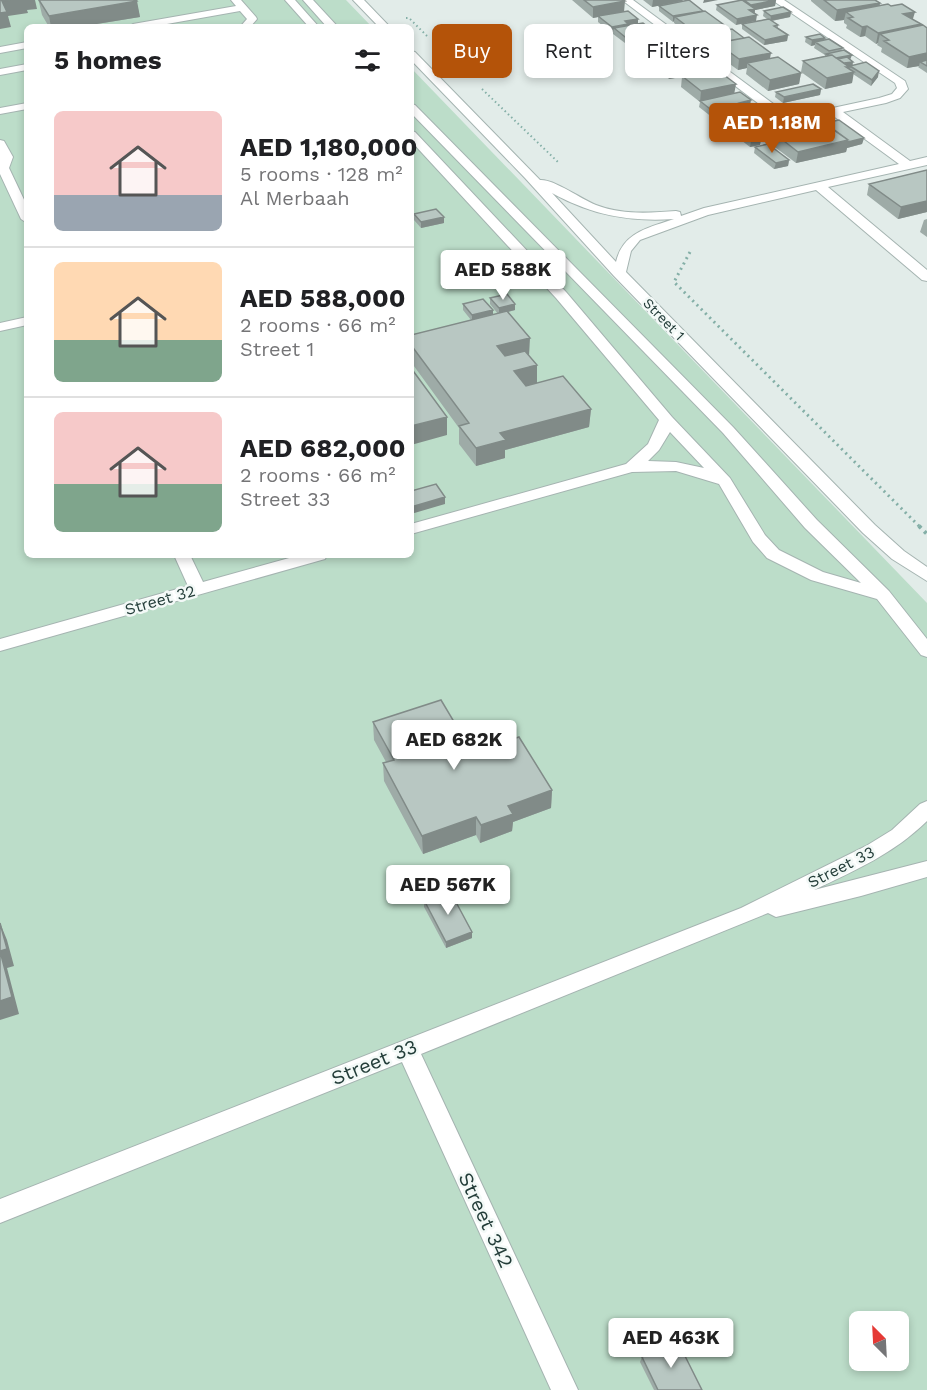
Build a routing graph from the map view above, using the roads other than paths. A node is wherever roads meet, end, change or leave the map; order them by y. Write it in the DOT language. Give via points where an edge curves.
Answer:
graph roads {
  1 [pos="290,0"];
  2 [pos="308,0"];
  3 [pos="358,0"];
  4 [pos="627,0"];
  5 [pos="777,0"];
  6 [pos="240,4"];
  7 [pos="148,24"];
  8 [pos="249,24"];
  9 [pos="311,24"];
  10 [pos="330,24"];
  11 [pos="382,24"];
  12 [pos="24,46"];
  13 [pos="0,50"];
  14 [pos="414,57"];
  15 [pos="24,68"];
  16 [pos="0,72"];
  17 [pos="24,107"];
  18 [pos="414,110"];
  19 [pos="0,111"];
  20 [pos="834,111"];
  21 [pos="788,120"];
  22 [pos="732,132"];
  23 [pos="414,137"];
  24 [pos="0,143"];
  25 [pos="927,161"];
  26 [pos="908,165"];
  27 [pos="2,167"];
  28 [pos="529,175"];
  29 [pos="819,186"];
  30 [pos="704,212"];
  31 [pos="24,213"];
  32 [pos="619,273"];
  33 [pos="927,277"];
  34 [pos="24,322"];
  35 [pos="0,327"];
  36 [pos="667,420"];
  37 [pos="631,466"];
  38 [pos="725,481"];
  39 [pos="414,528"];
  40 [pos="183,558"];
  41 [pos="308,558"];
  42 [pos="927,575"];
  43 [pos="198,589"];
  44 [pos="882,595"];
  45 [pos="0,645"];
  46 [pos="927,651"];
  47 [pos="927,809"];
  48 [pos="927,869"];
  49 [pos="748,914"];
  50 [pos="407,1049"];
  51 [pos="0,1211"];
  52 [pos="565,1390"];
  1 -- 9 [label="street"];
  2 -- 10 [label="street"];
  3 -- 11 [label="street"];
  4 -- 21 [label="street"];
  5 -- 20 [label="street" via="900,81 903,89 896,96"];
  6 -- 7 [label="street"];
  6 -- 8 [label="street" via="252,19"];
  12 -- 13 [label="street"];
  14 -- 28 [label="street, Street 1"];
  15 -- 16 [label="street"];
  17 -- 19 [label="street"];
  18 -- 44 [label="street, Street 1"];
  20 -- 21 [label="street"];
  20 -- 26 [label="street"];
  21 -- 22 [label="street"];
  23 -- 36 [label="street" via="561,295"];
  24 -- 27 [label="street" via="7,158"];
  25 -- 26 [label="street"];
  26 -- 29 [label="street"];
  27 -- 31 [label="street"];
  28 -- 30 [label="street" via="581,205 612,215 653,217"];
  28 -- 32 [label="street, Street 1"];
  29 -- 30 [label="street"];
  29 -- 33 [label="street"];
  30 -- 32 [label="street" via="629,242"];
  32 -- 42 [label="street, Street 1" via="869,529"];
  34 -- 35 [label="street"];
  36 -- 37 [label="street" via="656,445"];
  36 -- 38 [label="street"];
  37 -- 38 [label="street" via="680,466"];
  37 -- 39 [label="street"];
  38 -- 44 [label="street" via="773,554 817,576"];
  40 -- 43 [label="street"];
  41 -- 43 [label="street, Street 32"];
  43 -- 45 [label="street, Street 32"];
  44 -- 46 [label="street, Street 1"];
  47 -- 49 [label="street, Street 33" via="899,836 873,852"];
  48 -- 49 [label="street, Street 33"];
  49 -- 50 [label="street, Street 33"];
  50 -- 51 [label="street, Street 33"];
  50 -- 52 [label="street, Street 342"];
}
